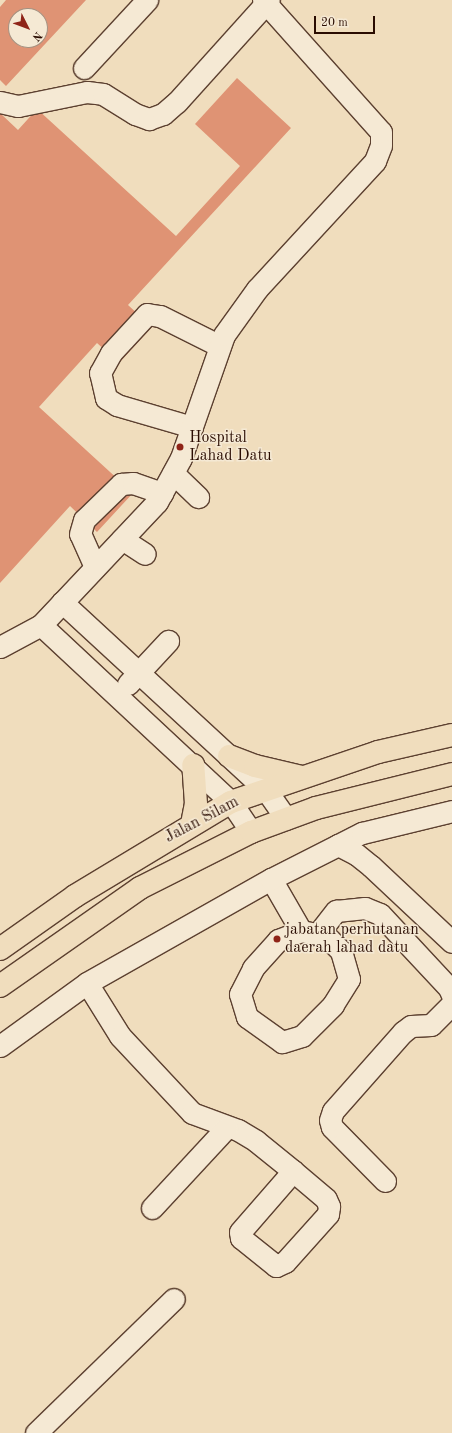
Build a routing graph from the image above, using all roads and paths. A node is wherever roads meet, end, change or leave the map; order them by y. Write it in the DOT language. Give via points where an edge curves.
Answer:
graph roads {
  1 [pos="147,0"];
  2 [pos="266,1"];
  3 [pos="84,68"];
  4 [pos="0,102"];
  5 [pos="220,346"];
  6 [pos="192,427"];
  7 [pos="173,473"];
  8 [pos="162,493"];
  9 [pos="198,497"];
  10 [pos="122,539"];
  11 [pos="145,554"];
  12 [pos="95,567"];
  13 [pos="62,602"];
  14 [pos="41,625"];
  15 [pos="168,641"];
  16 [pos="0,647"];
  17 [pos="138,674"];
  18 [pos="116,695"];
  19 [pos="452,735"];
  20 [pos="229,756"];
  21 [pos="193,765"];
  22 [pos="452,774"];
  23 [pos="302,777"];
  24 [pos="266,790"];
  25 [pos="231,802"];
  26 [pos="452,811"];
  27 [pos="286,819"];
  28 [pos="192,824"];
  29 [pos="251,832"];
  30 [pos="338,845"];
  31 [pos="271,879"];
  32 [pos="309,933"];
  33 [pos="452,942"];
  34 [pos="0,950"];
  35 [pos="87,983"];
  36 [pos="0,986"];
  37 [pos="452,995"];
  38 [pos="452,1004"];
  39 [pos="0,1046"];
  40 [pos="226,1126"];
  41 [pos="292,1171"];
  42 [pos="385,1181"];
  43 [pos="152,1208"];
  44 [pos="174,1299"];
  45 [pos="36,1433"];
  1 -- 3 [label="street"];
  2 -- 4 [label="street" via="177,102 163,114 149,118 135,114 103,94 87,92 18,106"];
  2 -- 5 [label="street" via="381,132 381,145 375,161 257,289 224,335"];
  5 -- 6 [label="street"];
  5 -- 6 [label="street" via="160,316 147,314 111,353 100,373 106,398 117,406"];
  6 -- 7 [label="street"];
  7 -- 8 [label="street"];
  7 -- 9 [label="street"];
  8 -- 10 [label="street" via="157,502"];
  8 -- 12 [label="street" via="133,483 121,484 84,520 80,534"];
  10 -- 11 [label="street"];
  10 -- 12 [label="street"];
  12 -- 13 [label="street"];
  13 -- 14 [label="street"];
  13 -- 17 [label="street"];
  14 -- 16 [label="street"];
  14 -- 18 [label="street"];
  15 -- 17 [label="street"];
  17 -- 18 [label="street"];
  17 -- 20 [label="street"];
  18 -- 21 [label="street"];
  19 -- 23 [label="highway, Jalan Silam" via="378,752"];
  20 -- 23 [label="highway" via="255,766"];
  20 -- 24 [label="street"];
  21 -- 25 [label="street"];
  21 -- 28 [label="highway" via="196,804"];
  22 -- 27 [label="highway, Jalan Silam" via="316,808"];
  23 -- 24 [label="highway, Jalan Silam"];
  24 -- 25 [label="highway, Jalan Silam"];
  24 -- 27 [label="street"];
  25 -- 28 [label="highway, Jalan Silam"];
  25 -- 29 [label="street"];
  26 -- 30 [label="street" via="362,833"];
  27 -- 29 [label="highway, Jalan Silam"];
  28 -- 34 [label="highway, Jalan Silam" via="75,896"];
  29 -- 36 [label="highway, Jalan Silam" via="140,888"];
  30 -- 31 [label="street"];
  30 -- 33 [label="street" via="372,866"];
  31 -- 32 [label="street"];
  31 -- 35 [label="street"];
  32 -- 32 [label="street" via="326,936 341,951 349,980 333,1005 302,1036 282,1042 265,1033 247,1017 240,994 253,968 278,940"];
  32 -- 37 [label="street" via="336,911 365,908 380,914 449,988"];
  35 -- 39 [label="street"];
  35 -- 40 [label="street" via="120,1036 192,1114"];
  38 -- 42 [label="street" via="431,1025 411,1026 403,1032 333,1111 330,1120 332,1127"];
  40 -- 41 [label="street" via="256,1141"];
  40 -- 43 [label="street"];
  41 -- 41 [label="street" via="326,1199 329,1206 328,1214 285,1262 276,1266 241,1238 240,1232"];
  44 -- 45 [label="street"];
}
